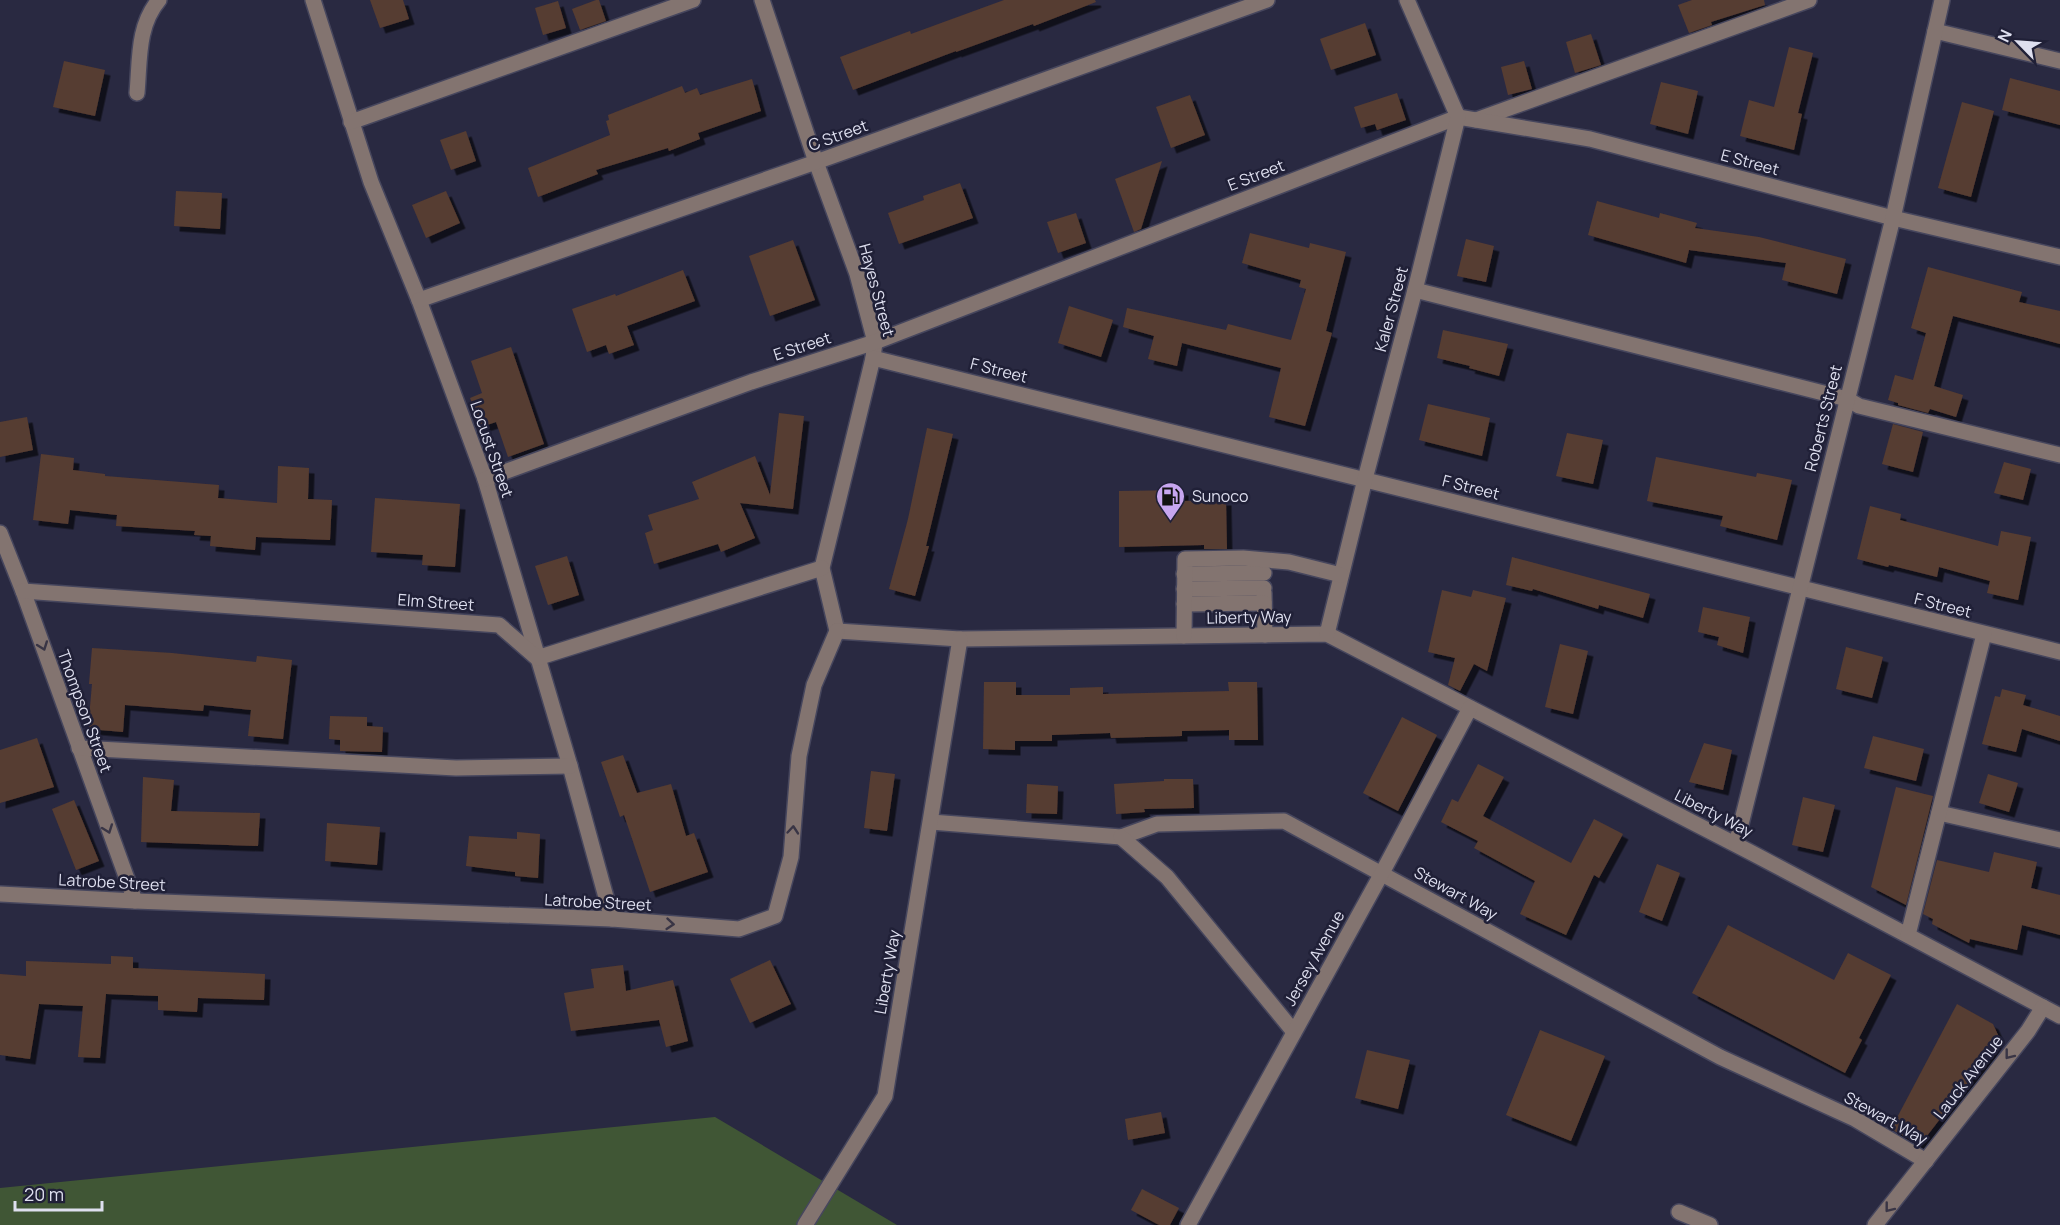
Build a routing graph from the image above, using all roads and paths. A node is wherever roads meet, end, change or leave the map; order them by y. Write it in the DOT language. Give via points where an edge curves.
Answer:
graph roads {
  1 [pos="159,0"];
  2 [pos="313,0"];
  3 [pos="693,0"];
  4 [pos="762,0"];
  5 [pos="1267,0"];
  6 [pos="1407,0"];
  7 [pos="1809,0"];
  8 [pos="1942,0"];
  9 [pos="1935,31"];
  10 [pos="2060,61"];
  11 [pos="137,93"];
  12 [pos="1458,117"];
  13 [pos="1475,120"];
  14 [pos="351,122"];
  15 [pos="816,162"];
  16 [pos="1893,218"];
  17 [pos="2060,257"];
  18 [pos="1415,290"];
  19 [pos="419,300"];
  20 [pos="874,342"];
  21 [pos="873,358"];
  22 [pos="1847,399"];
  23 [pos="2060,455"];
  24 [pos="485,478"];
  25 [pos="1365,479"];
  26 [pos="0,533"];
  27 [pos="822,568"];
  28 [pos="1341,575"];
  29 [pos="1264,581"];
  30 [pos="1799,588"];
  31 [pos="1184,589"];
  32 [pos="23,591"];
  33 [pos="837,631"];
  34 [pos="1327,634"];
  35 [pos="1984,634"];
  36 [pos="1265,635"];
  37 [pos="1184,636"];
  38 [pos="960,639"];
  39 [pos="2060,652"];
  40 [pos="537,658"];
  41 [pos="1470,708"];
  42 [pos="79,748"];
  43 [pos="570,766"];
  44 [pos="1939,813"];
  45 [pos="931,822"];
  46 [pos="1121,837"];
  47 [pos="2060,840"];
  48 [pos="1736,844"];
  49 [pos="1382,873"];
  50 [pos="0,894"];
  51 [pos="135,902"];
  52 [pos="612,919"];
  53 [pos="1908,935"];
  54 [pos="2043,1007"];
  55 [pos="2060,1016"];
  56 [pos="1294,1032"];
  57 [pos="1926,1161"];
  58 [pos="1679,1212"];
  59 [pos="805,1225"];
  60 [pos="1188,1225"];
  61 [pos="1710,1225"];
  62 [pos="1875,1225"];
  1 -- 11 [label="street" via="143,29"];
  2 -- 14 [label="street, Locust Street"];
  3 -- 14 [label="street"];
  4 -- 15 [label="street, Hayes Street"];
  5 -- 15 [label="street, C Street"];
  6 -- 12 [label="street"];
  7 -- 13 [label="street"];
  8 -- 9 [label="street, Roberts Street"];
  9 -- 10 [label="street"];
  9 -- 16 [label="street, Roberts Street"];
  12 -- 13 [label="street, E Street"];
  12 -- 18 [label="street, Kaler Street"];
  12 -- 20 [label="street, E Street"];
  13 -- 16 [label="street, E Street" via="1590,139"];
  14 -- 19 [label="street, Locust Street"];
  15 -- 19 [label="street, C Street"];
  15 -- 20 [label="street, Hayes Street" via="857,274"];
  16 -- 17 [label="street, E Street"];
  16 -- 22 [label="street, Roberts Street"];
  18 -- 22 [label="street"];
  18 -- 25 [label="street, Kaler Street"];
  19 -- 24 [label="street, Locust Street"];
  20 -- 21 [label="street, Hayes Street"];
  20 -- 24 [label="street, E Street"];
  21 -- 25 [label="street, F Street"];
  21 -- 27 [label="street, Hayes Street"];
  22 -- 23 [label="street" via="1859,406"];
  22 -- 30 [label="street, Roberts Street"];
  24 -- 40 [label="street, Locust Street"];
  25 -- 28 [label="street, Kaler Street"];
  25 -- 30 [label="street, F Street"];
  26 -- 32 [label="street, Thompson Street"];
  27 -- 33 [label="street, Hayes Street"];
  27 -- 40 [label="street"];
  28 -- 29 [label="street" via="1289,562"];
  28 -- 34 [label="street, Kaler Street"];
  29 -- 31 [label="street"];
  29 -- 31 [label="street" via="1244,558 1185,559"];
  29 -- 36 [label="street"];
  30 -- 35 [label="street, F Street"];
  30 -- 48 [label="street, Roberts Street"];
  31 -- 37 [label="street"];
  32 -- 40 [label="street, Elm Street" via="499,625"];
  32 -- 42 [label="street, Thompson Street, one-way"];
  33 -- 38 [label="street"];
  52 -- 33 [label="street, Latrobe Street, one-way" via="739,929 775,916 790,857 799,756 814,685"];
  34 -- 36 [label="street, Liberty Way"];
  34 -- 41 [label="street, Liberty Way"];
  35 -- 39 [label="street, F Street"];
  35 -- 44 [label="street"];
  36 -- 37 [label="street, Liberty Way"];
  37 -- 38 [label="street, Liberty Way"];
  38 -- 45 [label="street, Liberty Way"];
  40 -- 43 [label="street, Locust Street"];
  41 -- 48 [label="street, Liberty Way"];
  41 -- 49 [label="street, Jersey Avenue"];
  42 -- 43 [label="street" via="456,768"];
  42 -- 51 [label="street, Thompson Street, one-way"];
  43 -- 52 [label="street, Locust Street"];
  44 -- 47 [label="street"];
  44 -- 53 [label="street"];
  45 -- 46 [label="street, Stewart Way"];
  45 -- 59 [label="street, Liberty Way" via="885,1096"];
  46 -- 49 [label="street, Stewart Way" via="1157,824 1284,821"];
  46 -- 56 [label="street" via="1167,878"];
  48 -- 53 [label="street, Liberty Way"];
  49 -- 56 [label="street, Jersey Avenue"];
  49 -- 57 [label="street, Stewart Way" via="1720,1058 1855,1119"];
  50 -- 51 [label="street, Latrobe Street"];
  51 -- 52 [label="street, Latrobe Street"];
  53 -- 54 [label="street, Liberty Way"];
  54 -- 55 [label="street, Liberty Way"];
  54 -- 57 [label="street, Lauck Avenue, one-way"];
  56 -- 60 [label="street, Jersey Avenue"];
  57 -- 62 [label="street, Lauck Avenue, one-way"];
  58 -- 61 [label="street"];
}
